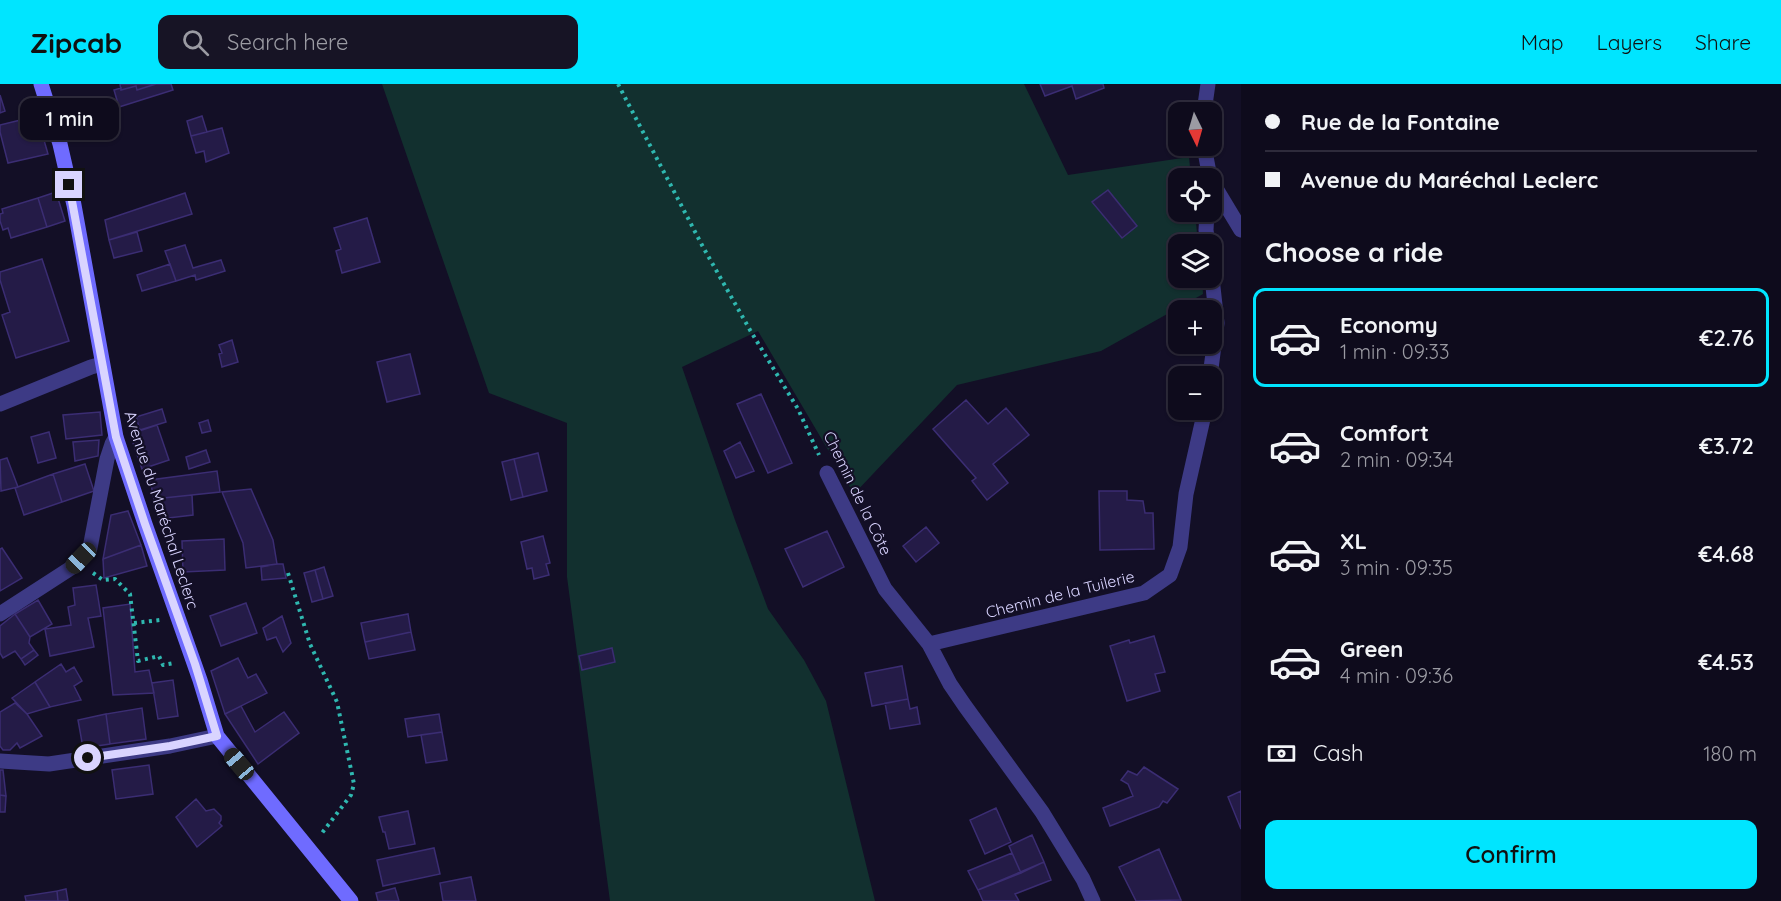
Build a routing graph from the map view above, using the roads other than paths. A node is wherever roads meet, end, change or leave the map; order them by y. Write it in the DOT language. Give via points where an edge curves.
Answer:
graph roads {
  1 [pos="41,84"];
  2 [pos="1208,84"];
  3 [pos="1205,102"];
  4 [pos="1222,199"];
  5 [pos="1241,230"];
  6 [pos="1213,288"];
  7 [pos="102,364"];
  8 [pos="1211,366"];
  9 [pos="0,404"];
  10 [pos="1203,420"];
  11 [pos="116,437"];
  12 [pos="827,473"];
  13 [pos="0,614"];
  14 [pos="929,644"];
  15 [pos="217,736"];
  16 [pos="0,761"];
  17 [pos="351,901"];
  18 [pos="1093,901"];
  1 -- 7 [label="street, Avenue du Maréchal Leclerc" via="74,205"];
  2 -- 3 [label="street"];
  4 -- 5 [label="street"];
  6 -- 8 [label="street" via="1217,323"];
  7 -- 9 [label="street"];
  7 -- 11 [label="street, Avenue du Maréchal Leclerc"];
  10 -- 14 [label="street, Chemin de la Tuilerie" via="1186,494 1180,547 1170,575 1144,592"];
  11 -- 13 [label="street" via="107,459 90,548 71,568"];
  11 -- 15 [label="street, Avenue du Maréchal Leclerc"];
  12 -- 14 [label="street, Chemin de la Côte" via="885,589"];
  14 -- 18 [label="street, Chemin de la Côte" via="964,706 1042,812"];
  15 -- 16 [label="street" via="49,764"];
  15 -- 17 [label="street, Avenue du Maréchal Leclerc"];
}
